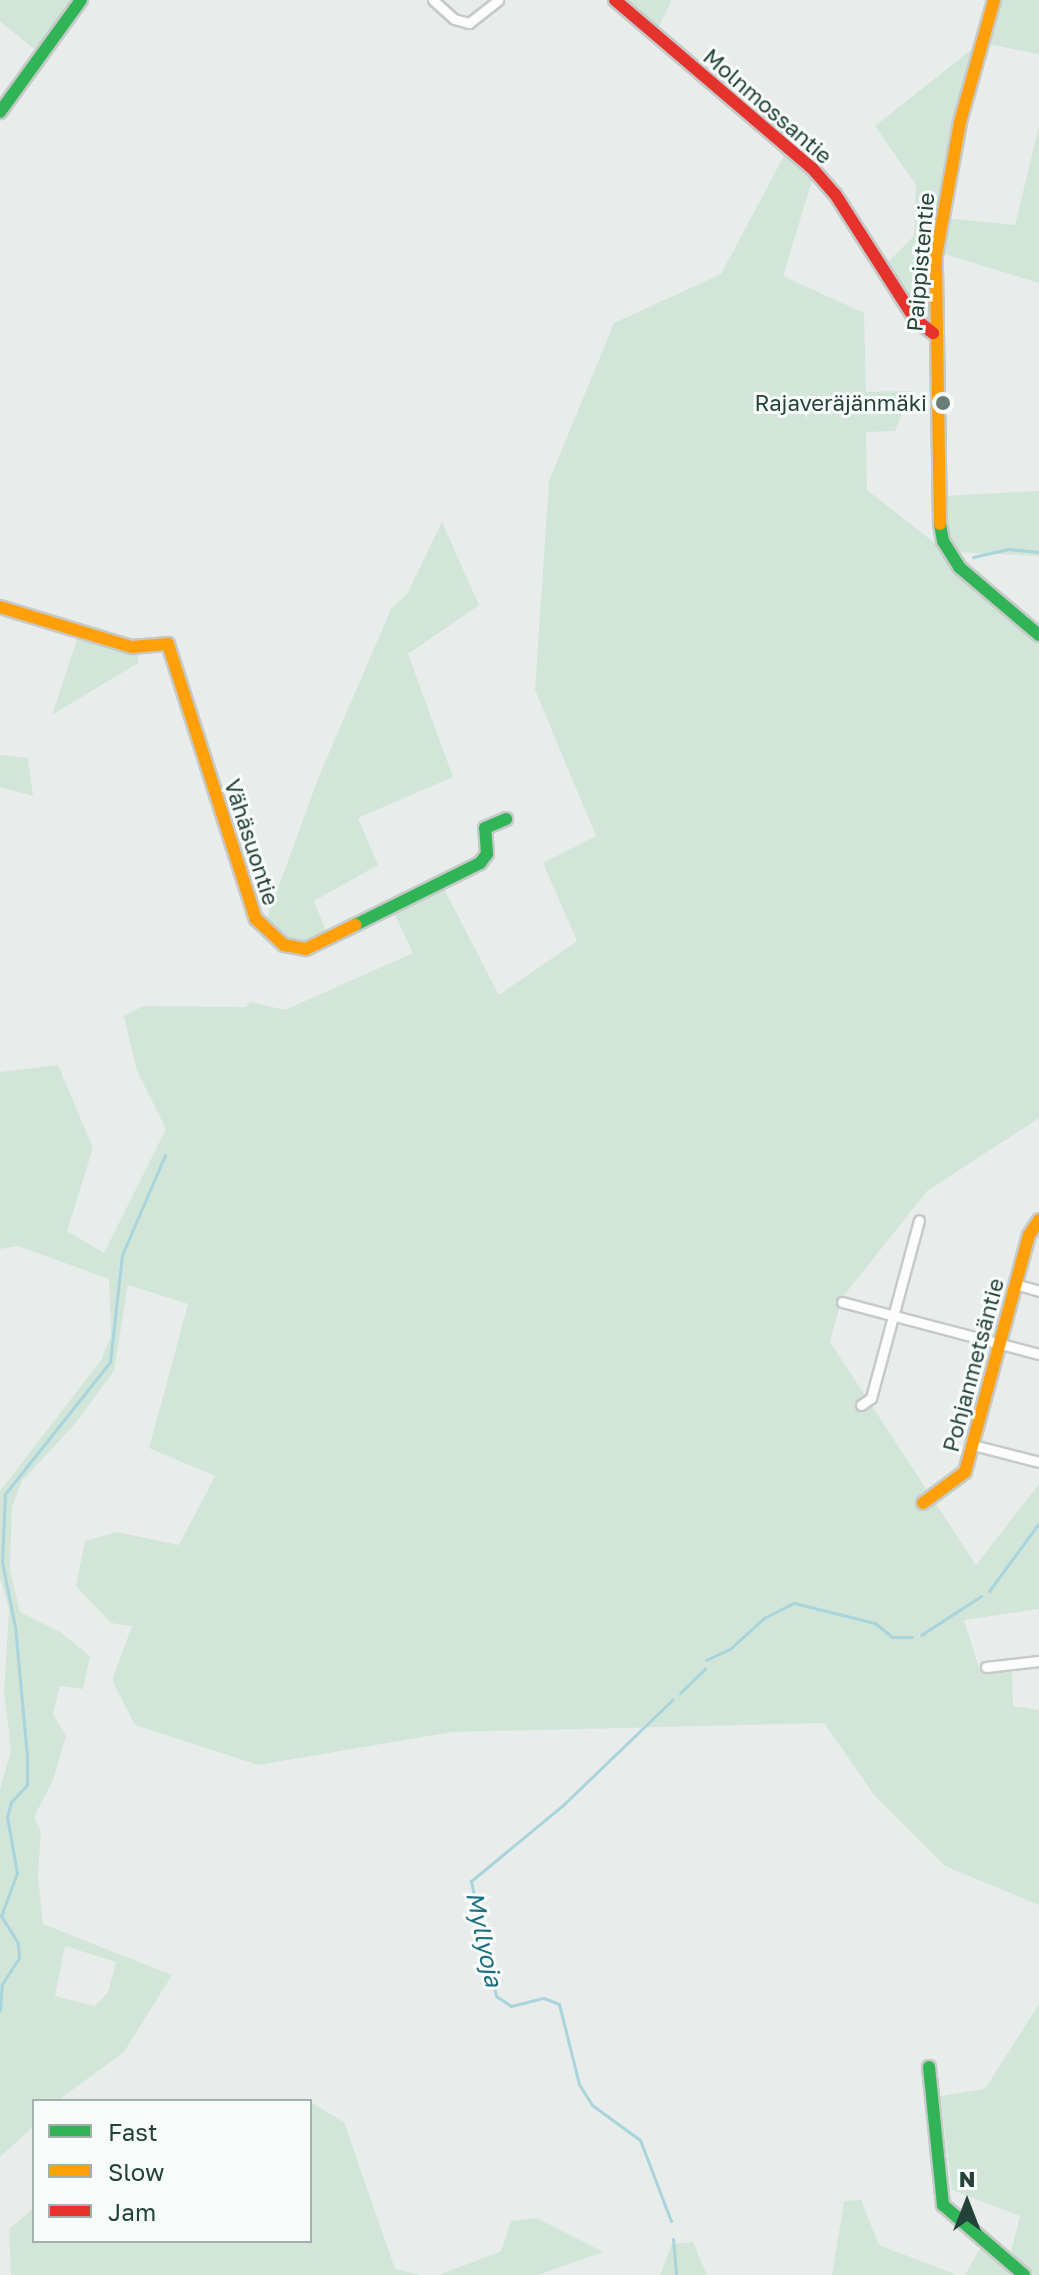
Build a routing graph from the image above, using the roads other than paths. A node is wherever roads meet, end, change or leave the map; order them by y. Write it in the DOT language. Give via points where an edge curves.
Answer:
graph roads {
  1 [pos="81,0"];
  2 [pos="433,0"];
  3 [pos="498,0"];
  4 [pos="615,0"];
  5 [pos="994,0"];
  6 [pos="0,112"];
  7 [pos="933,333"];
  8 [pos="0,607"];
  9 [pos="1039,635"];
  10 [pos="506,819"];
  11 [pos="919,1220"];
  12 [pos="1039,1220"];
  13 [pos="1015,1284"];
  14 [pos="1039,1291"];
  15 [pos="842,1302"];
  16 [pos="893,1315"];
  17 [pos="1001,1344"];
  18 [pos="1039,1354"];
  19 [pos="861,1405"];
  20 [pos="973,1445"];
  21 [pos="1039,1462"];
  22 [pos="923,1503"];
  23 [pos="1039,1661"];
  24 [pos="986,1667"];
  25 [pos="929,2067"];
  26 [pos="1024,2275"];
  1 -- 6 [label="street"];
  2 -- 3 [label="street" via="454,19 469,23"];
  4 -- 7 [label="street, Molnmossantie" via="812,168 835,194 915,319"];
  5 -- 7 [label="street, Paippistentie" via="947,181"];
  7 -- 9 [label="street, Paippistentie" via="943,541 959,567"];
  8 -- 10 [label="street, Vähäsuontie" via="132,647 168,644 256,919 284,945 306,949 480,863 487,854 485,828"];
  11 -- 16 [label="street"];
  12 -- 13 [label="street, Pohjanmetsäntie"];
  13 -- 14 [label="street"];
  13 -- 17 [label="street, Pohjanmetsäntie"];
  15 -- 16 [label="street"];
  16 -- 17 [label="street"];
  16 -- 19 [label="street" via="871,1398"];
  17 -- 18 [label="street"];
  17 -- 20 [label="street, Pohjanmetsäntie"];
  20 -- 21 [label="street"];
  20 -- 22 [label="street, Pohjanmetsäntie" via="959,1479"];
  23 -- 24 [label="street"];
  25 -- 26 [label="street" via="943,2205"];
}
